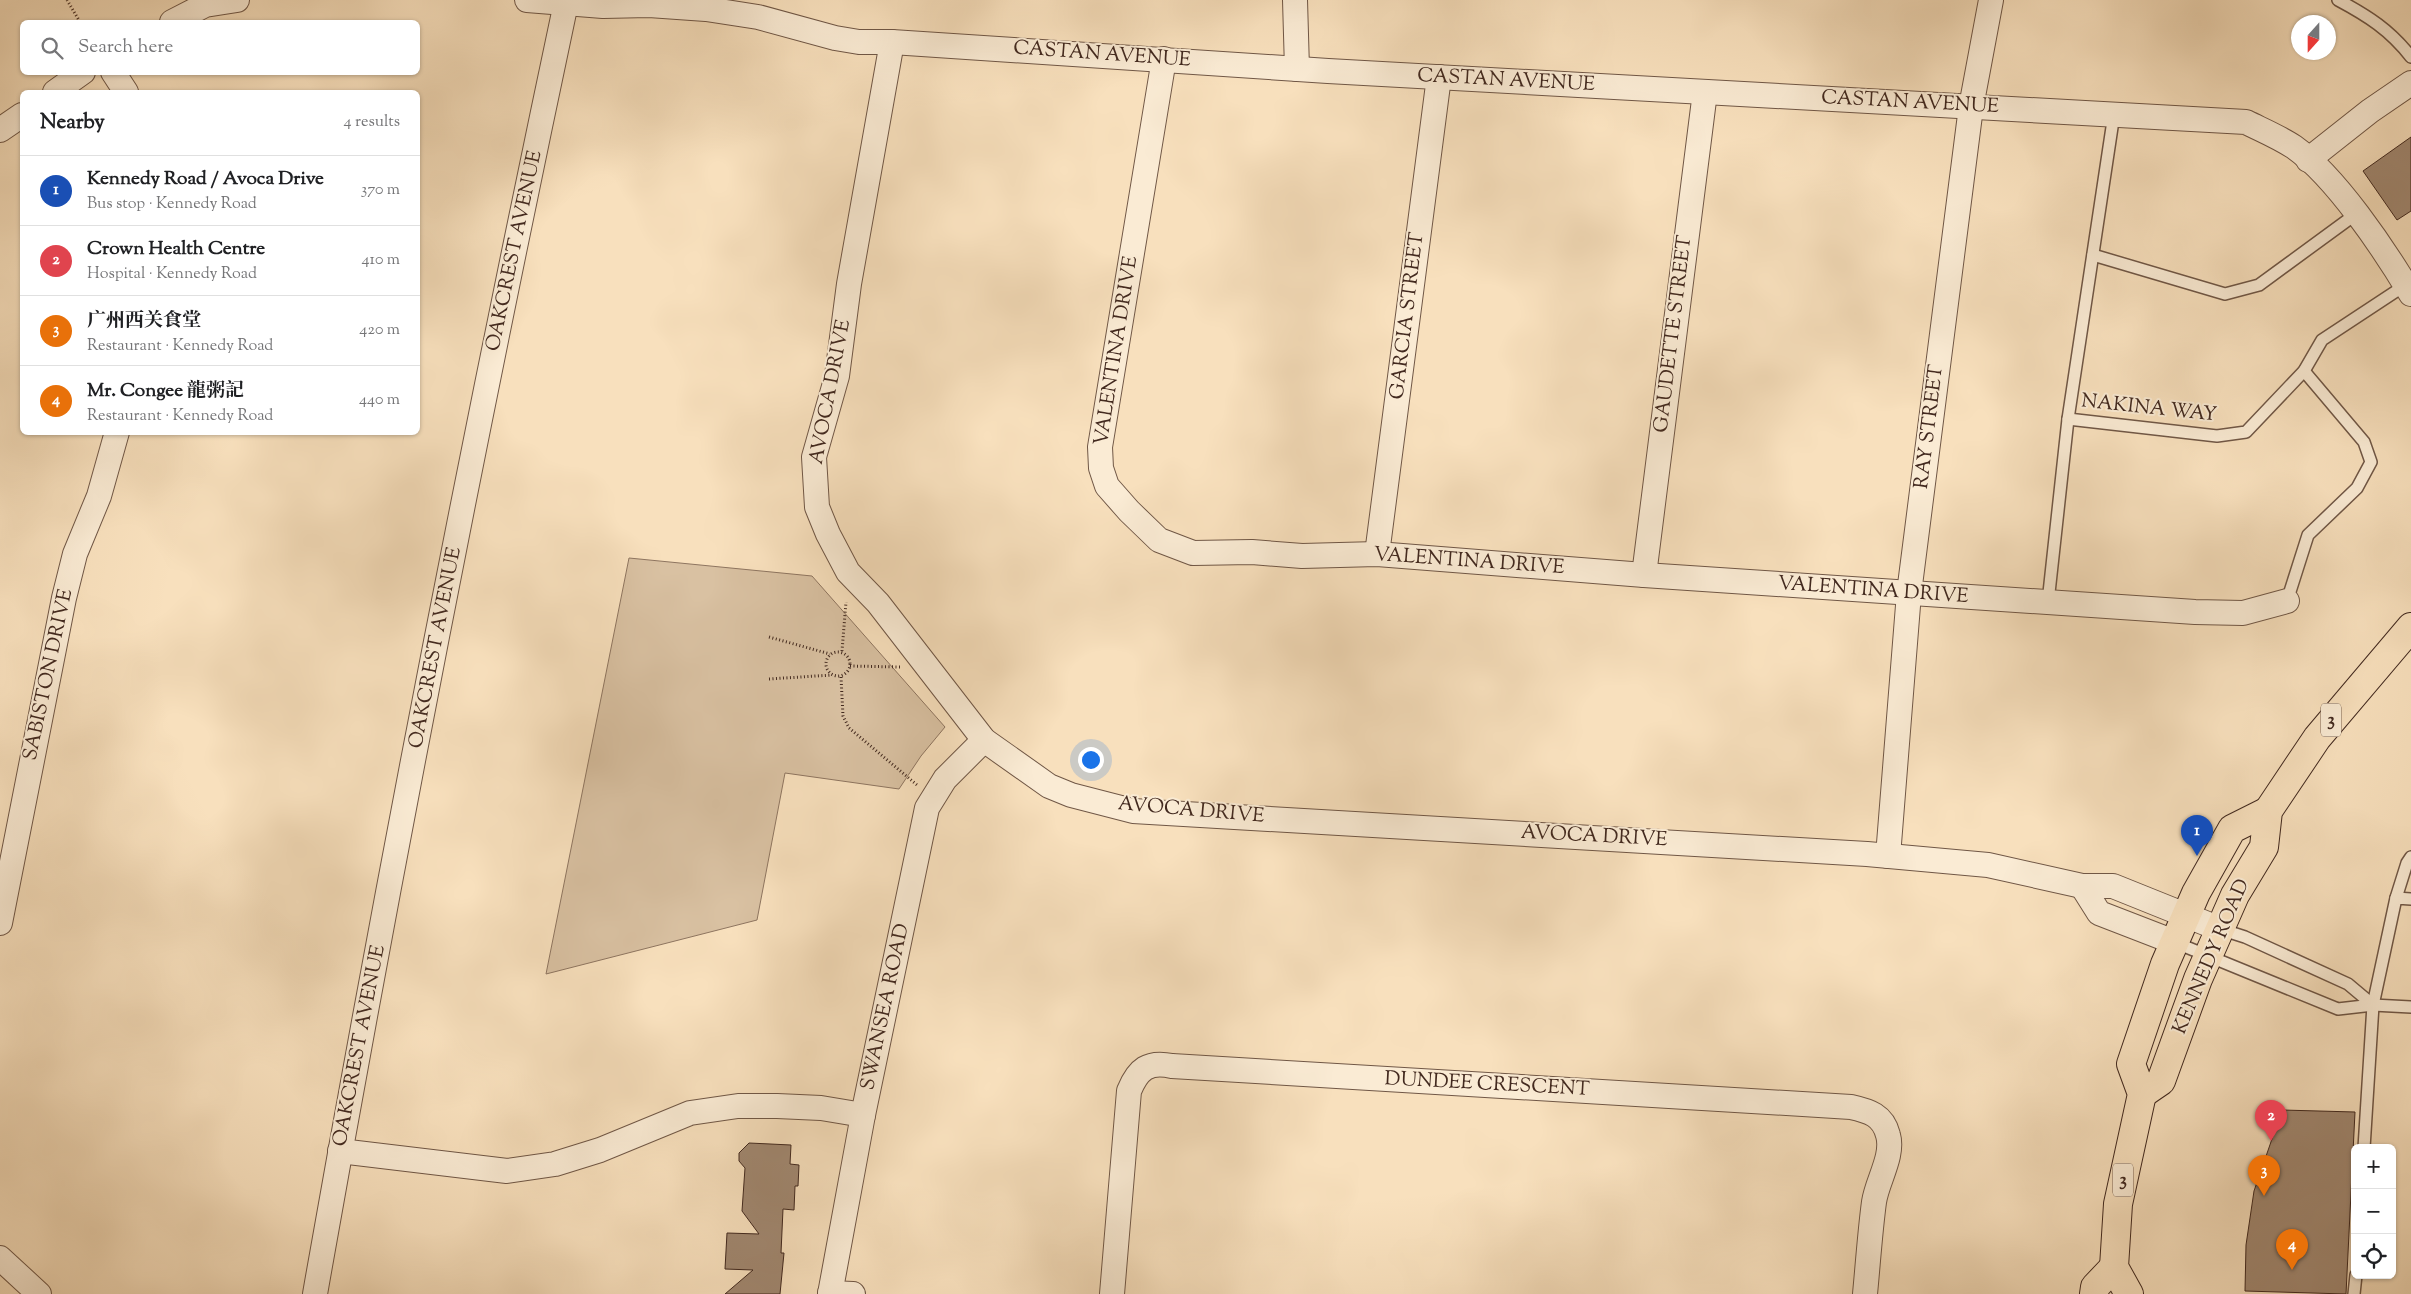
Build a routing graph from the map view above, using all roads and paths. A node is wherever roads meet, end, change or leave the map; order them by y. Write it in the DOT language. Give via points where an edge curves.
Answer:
graph roads {
  1 [pos="67,0"];
  2 [pos="236,0"];
  3 [pos="527,0"];
  4 [pos="1296,0"];
  5 [pos="1991,0"];
  6 [pos="2338,0"];
  7 [pos="566,3"];
  8 [pos="79,20"];
  9 [pos="176,20"];
  10 [pos="892,42"];
  11 [pos="2411,57"];
  12 [pos="1164,59"];
  13 [pos="1297,68"];
  14 [pos="80,75"];
  15 [pos="116,75"];
  16 [pos="1439,77"];
  17 [pos="2411,83"];
  18 [pos="57,90"];
  19 [pos="125,90"];
  20 [pos="1705,92"];
  21 [pos="1971,107"];
  22 [pos="2114,114"];
  23 [pos="20,116"];
  24 [pos="0,130"];
  25 [pos="2308,160"];
  26 [pos="2356,214"];
  27 [pos="2093,255"];
  28 [pos="2409,286"];
  29 [pos="2304,371"];
  30 [pos="2068,419"];
  31 [pos="116,435"];
  32 [pos="1377,554"];
  33 [pos="848,572"];
  34 [pos="1644,576"];
  35 [pos="1909,593"];
  36 [pos="2287,601"];
  37 [pos="2048,602"];
  38 [pos="2411,627"];
  39 [pos="769,637"];
  40 [pos="842,651"];
  41 [pos="830,654"];
  42 [pos="850,666"];
  43 [pos="928,668"];
  44 [pos="832,675"];
  45 [pos="841,677"];
  46 [pos="769,679"];
  47 [pos="984,740"];
  48 [pos="934,798"];
  49 [pos="2268,811"];
  50 [pos="1888,856"];
  51 [pos="2411,858"];
  52 [pos="2082,886"];
  53 [pos="2396,898"];
  54 [pos="2411,899"];
  55 [pos="2185,916"];
  56 [pos="0,923"];
  57 [pos="2220,929"];
  58 [pos="2174,942"];
  59 [pos="2208,956"];
  60 [pos="2373,1005"];
  61 [pos="2411,1007"];
  62 [pos="2142,1094"];
  63 [pos="863,1115"];
  64 [pos="2364,1144"];
  65 [pos="340,1151"];
  66 [pos="0,1258"];
  67 [pos="2114,1267"];
  68 [pos="2356,1279"];
  69 [pos="39,1294"];
  70 [pos="315,1294"];
  71 [pos="838,1294"];
  72 [pos="1112,1294"];
  73 [pos="1865,1294"];
  74 [pos="2094,1294"];
  75 [pos="2129,1294"];
  76 [pos="2354,1294"];
  1 -- 8 [label="path"];
  2 -- 9 [label="street" via="205,5"];
  3 -- 7 [label="street, CASTAN AVENUE"];
  4 -- 13 [label="street"];
  5 -- 21 [label="street, RAY STREET"];
  6 -- 11 [label="lane" via="2396,38"];
  7 -- 10 [label="street, CASTAN AVENUE" via="706,8 758,17 835,38"];
  7 -- 65 [label="street, OAKCREST AVENUE" via="480,418"];
  10 -- 12 [label="street, CASTAN AVENUE"];
  10 -- 33 [label="street, AVOCA DRIVE" via="850,284 838,376 814,457 817,507"];
  12 -- 13 [label="street, CASTAN AVENUE"];
  12 -- 32 [label="street, VALENTINA DRIVE" via="1100,448 1101,468 1107,486 1159,540 1193,553"];
  13 -- 16 [label="street, CASTAN AVENUE"];
  14 -- 18 [label="street"];
  15 -- 19 [label="street"];
  16 -- 20 [label="street, CASTAN AVENUE"];
  16 -- 32 [label="street, GARCIA STREET"];
  17 -- 25 [label="street"];
  20 -- 21 [label="street, CASTAN AVENUE"];
  20 -- 34 [label="street, GAUDETTE STREET"];
  21 -- 22 [label="street, CASTAN AVENUE"];
  21 -- 35 [label="street, RAY STREET"];
  22 -- 25 [label="street, CASTAN AVENUE" via="2246,122 2294,148"];
  22 -- 27 [label="lane"];
  23 -- 24 [label="street"];
  25 -- 26 [label="street, CASTAN AVENUE" via="2318,167"];
  26 -- 27 [label="lane" via="2259,285 2224,294"];
  26 -- 28 [label="street, CASTAN AVENUE"];
  27 -- 30 [label="lane"];
  28 -- 29 [label="lane, NAKINA WAY" via="2322,340"];
  29 -- 30 [label="lane, NAKINA WAY" via="2246,432 2217,436"];
  29 -- 36 [label="lane" via="2364,442 2371,462 2356,488 2308,535"];
  30 -- 37 [label="lane"];
  31 -- 56 [label="street, SABISTON DRIVE" via="99,496 75,554 64,598"];
  32 -- 34 [label="street, VALENTINA DRIVE"];
  33 -- 40 [label="path"];
  33 -- 43 [label="street, AVOCA DRIVE" via="878,603"];
  34 -- 35 [label="street, VALENTINA DRIVE"];
  35 -- 37 [label="street, VALENTINA DRIVE"];
  35 -- 50 [label="street, RAY STREET"];
  36 -- 37 [label="street, VALENTINA DRIVE" via="2244,613"];
  38 -- 49 [label="main road, KENNEDY ROAD / 3" via="2317,738"];
  39 -- 41 [label="path"];
  40 -- 41 [label="path"];
  40 -- 42 [label="path"];
  41 -- 44 [label="path" via="827,658"];
  42 -- 43 [label="path"];
  42 -- 45 [label="path"];
  43 -- 47 [label="street, AVOCA DRIVE"];
  44 -- 45 [label="path"];
  44 -- 46 [label="path"];
  45 -- 48 [label="path" via="843,716 849,728"];
  47 -- 48 [label="street, SWANSEA ROAD" via="945,779"];
  47 -- 50 [label="street, AVOCA DRIVE" via="1049,786 1133,811"];
  48 -- 63 [label="street, SWANSEA ROAD" via="927,808"];
  49 -- 55 [label="main road, KENNEDY ROAD / 3" via="2232,829"];
  49 -- 57 [label="main road, KENNEDY ROAD / 3" via="2264,847 2235,895"];
  50 -- 52 [label="street, AVOCA DRIVE" via="1988,865"];
  51 -- 53 [label="lane"];
  52 -- 55 [label="street, AVOCA DRIVE" via="2113,886"];
  52 -- 58 [label="street" via="2099,913"];
  53 -- 54 [label="lane"];
  53 -- 60 [label="lane"];
  55 -- 57 [label="street, AVOCA DRIVE"];
  55 -- 58 [label="main road, KENNEDY ROAD / 3"];
  57 -- 59 [label="main road, KENNEDY ROAD / 3"];
  57 -- 60 [label="lane" via="2245,937 2348,984"];
  58 -- 59 [label="lane"];
  58 -- 62 [label="main road, KENNEDY ROAD / 3" via="2131,1064"];
  59 -- 60 [label="lane" via="2338,1009"];
  59 -- 62 [label="main road, KENNEDY ROAD / 3" via="2161,1081"];
  60 -- 61 [label="lane"];
  60 -- 64 [label="lane"];
  62 -- 67 [label="main road, 3" via="2118,1204"];
  63 -- 65 [label="street" via="821,1108 777,1106 738,1106 690,1113 600,1150 555,1164 507,1171"];
  63 -- 71 [label="street, SWANSEA ROAD"];
  65 -- 70 [label="street, OAKCREST AVENUE"];
  66 -- 69 [label="street"];
  67 -- 74 [label="main road" via="2095,1287"];
  67 -- 75 [label="main road"];
  68 -- 76 [label="lane"];
  72 -- 73 [label="street, DUNDEE CRESCENT" via="1129,1091 1136,1074 1156,1063 1851,1107 1869,1111 1882,1119 1889,1148 1874,1200"];
}
